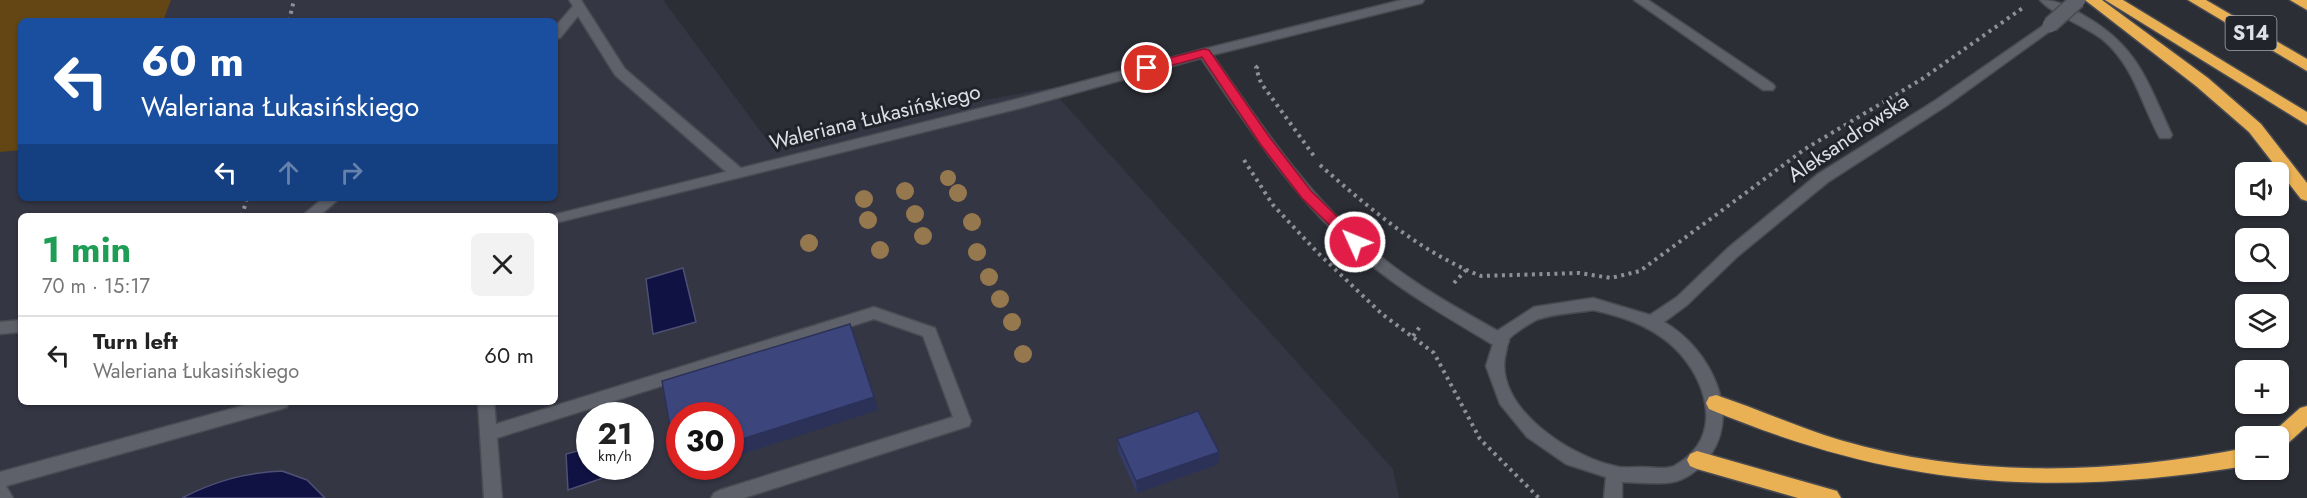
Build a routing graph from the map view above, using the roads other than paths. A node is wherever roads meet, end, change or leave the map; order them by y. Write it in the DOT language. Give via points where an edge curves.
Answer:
graph roads {
  1 [pos="1418,0"];
  2 [pos="1640,0"];
  3 [pos="2046,0"];
  4 [pos="2078,0"];
  5 [pos="2092,0"];
  6 [pos="2112,0"];
  7 [pos="2195,0"];
  8 [pos="2297,0"];
  9 [pos="577,4"];
  10 [pos="2307,6"];
  11 [pos="558,31"];
  12 [pos="1204,53"];
  13 [pos="2307,66"];
  14 [pos="1768,87"];
  15 [pos="2307,119"];
  16 [pos="2165,135"];
  17 [pos="737,173"];
  18 [pos="2307,195"];
  19 [pos="329,201"];
  20 [pos="313,213"];
  21 [pos="558,217"];
  22 [pos="1652,322"];
  23 [pos="18,326"];
  24 [pos="0,328"];
  25 [pos="1502,341"];
  26 [pos="1716,403"];
  27 [pos="270,405"];
  28 [pos="486,405"];
  29 [pos="2307,414"];
  30 [pos="2289,430"];
  31 [pos="488,434"];
  32 [pos="1697,460"];
  33 [pos="2235,462"];
  34 [pos="0,480"];
  35 [pos="1613,490"];
  36 [pos="0,491"];
  37 [pos="739,495"];
  38 [pos="4,498"];
  39 [pos="493,498"];
  40 [pos="720,498"];
  41 [pos="1830,498"];
  1 -- 12 [label="main road, Waleriana Łukasińskiego"];
  2 -- 14 [label="main road"];
  3 -- 16 [label="main road" via="2101,33 2122,51"];
  4 -- 22 [label="main road, Aleksandrowska, bridge" via="2050,25 1941,103 1823,178 1733,252 1682,301"];
  5 -- 18 [label="highway" via="2202,82 2254,128"];
  6 -- 15 [label="highway"];
  7 -- 13 [label="highway, S14"];
  8 -- 10 [label="highway, S14"];
  9 -- 11 [label="main road"];
  9 -- 17 [label="main road" via="620,72"];
  12 -- 17 [label="main road, Waleriana Łukasińskiego"];
  12 -- 25 [label="main road" via="1306,195 1371,257 1436,303"];
  17 -- 21 [label="main road, Waleriana Łukasińskiego"];
  19 -- 20 [label="main road"];
  22 -- 25 [label="main road" via="1623,310 1593,304 1564,305 1538,311 1517,324"];
  22 -- 26 [label="main road" via="1682,344 1704,372"];
  23 -- 24 [label="main road"];
  25 -- 35 [label="main road" via="1493,367 1497,397 1513,426 1539,453"];
  26 -- 32 [label="main road" via="1709,443"];
  26 -- 33 [label="highway" via="1765,426 1880,468 1997,493 2066,495 2150,488"];
  27 -- 34 [label="main road"];
  28 -- 31 [label="main road"];
  29 -- 30 [label="highway"];
  31 -- 37 [label="main road" via="874,313 929,332 963,421"];
  31 -- 39 [label="main road"];
  32 -- 35 [label="main road" via="1674,474"];
  32 -- 41 [label="highway"];
  36 -- 38 [label="main road"];
  37 -- 40 [label="main road"];
}
